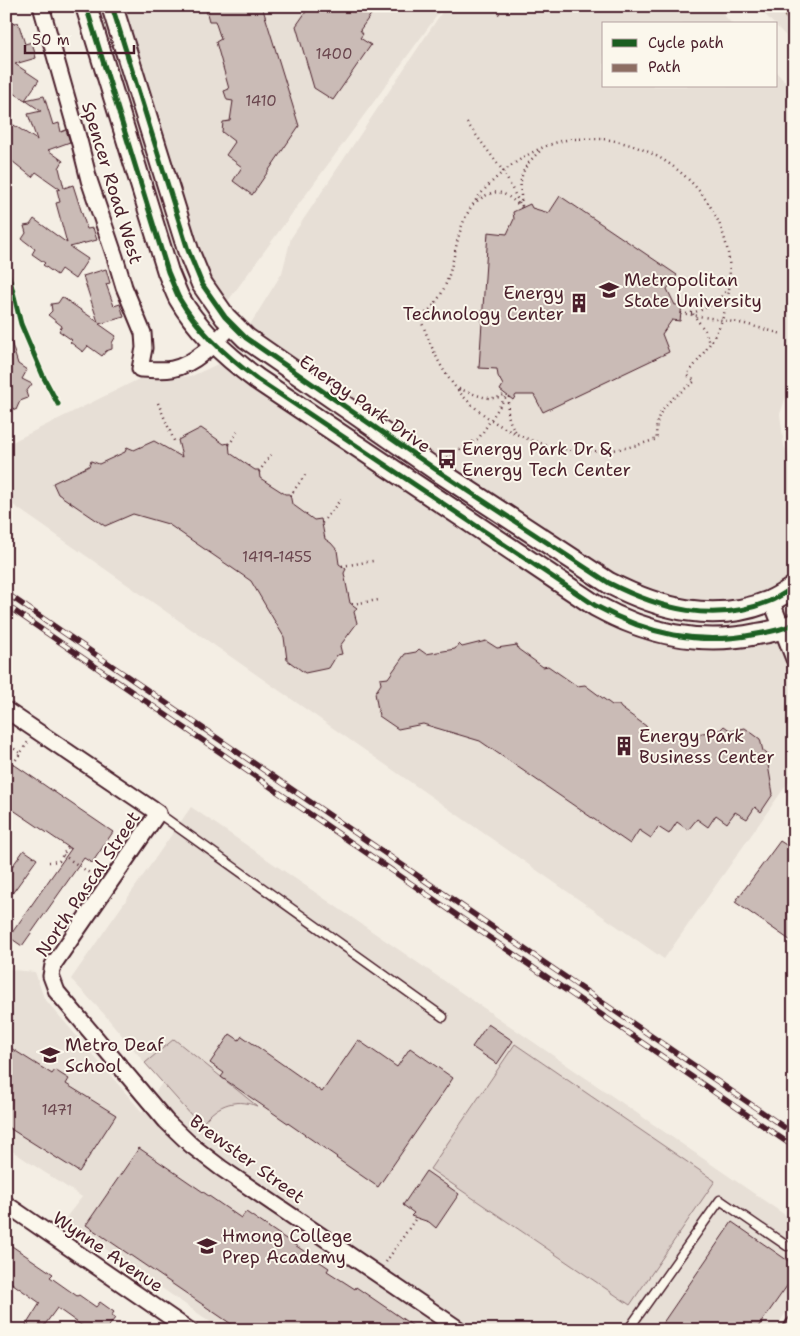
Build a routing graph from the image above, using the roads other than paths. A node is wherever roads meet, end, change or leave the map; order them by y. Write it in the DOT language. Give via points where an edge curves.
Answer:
graph roads {
  1 [pos="41,6"];
  2 [pos="86,6"];
  3 [pos="112,6"];
  4 [pos="232,325"];
  5 [pos="214,344"];
  6 [pos="794,587"];
  7 [pos="771,600"];
  8 [pos="788,626"];
  9 [pos="794,659"];
  10 [pos="6,710"];
  11 [pos="158,813"];
  12 [pos="51,976"];
  13 [pos="443,1017"];
  14 [pos="6,1204"];
  15 [pos="787,1246"];
  16 [pos="794,1325"];
  17 [pos="189,1330"];
  18 [pos="460,1330"];
  19 [pos="628,1330"];
  20 [pos="790,1330"];
  1 -- 5 [label="street, Spencer Road West" via="89,180 124,287 144,333 140,369 171,369 190,362"];
  2 -- 5 [label="street" via="168,272 179,297"];
  3 -- 4 [label="street, Energy Park Drive" via="188,250 202,284"];
  4 -- 5 [label="street"];
  4 -- 7 [label="street, Energy Park Drive" via="252,343 438,471 609,583 670,608 690,612 747,608"];
  5 -- 8 [label="street" via="266,385 614,616 648,630 697,639 745,637"];
  6 -- 7 [label="street, Energy Park Drive"];
  7 -- 8 [label="street"];
  8 -- 9 [label="street"];
  10 -- 11 [label="street"];
  11 -- 12 [label="street, North Pascal Street" via="53,965"];
  11 -- 13 [label="lane"];
  12 -- 18 [label="street, Brewster Street" via="67,1005 166,1122 191,1145"];
  14 -- 17 [label="street, Wynne Avenue"];
  15 -- 19 [label="lane" via="720,1200"];
  16 -- 20 [label="street"];
}
